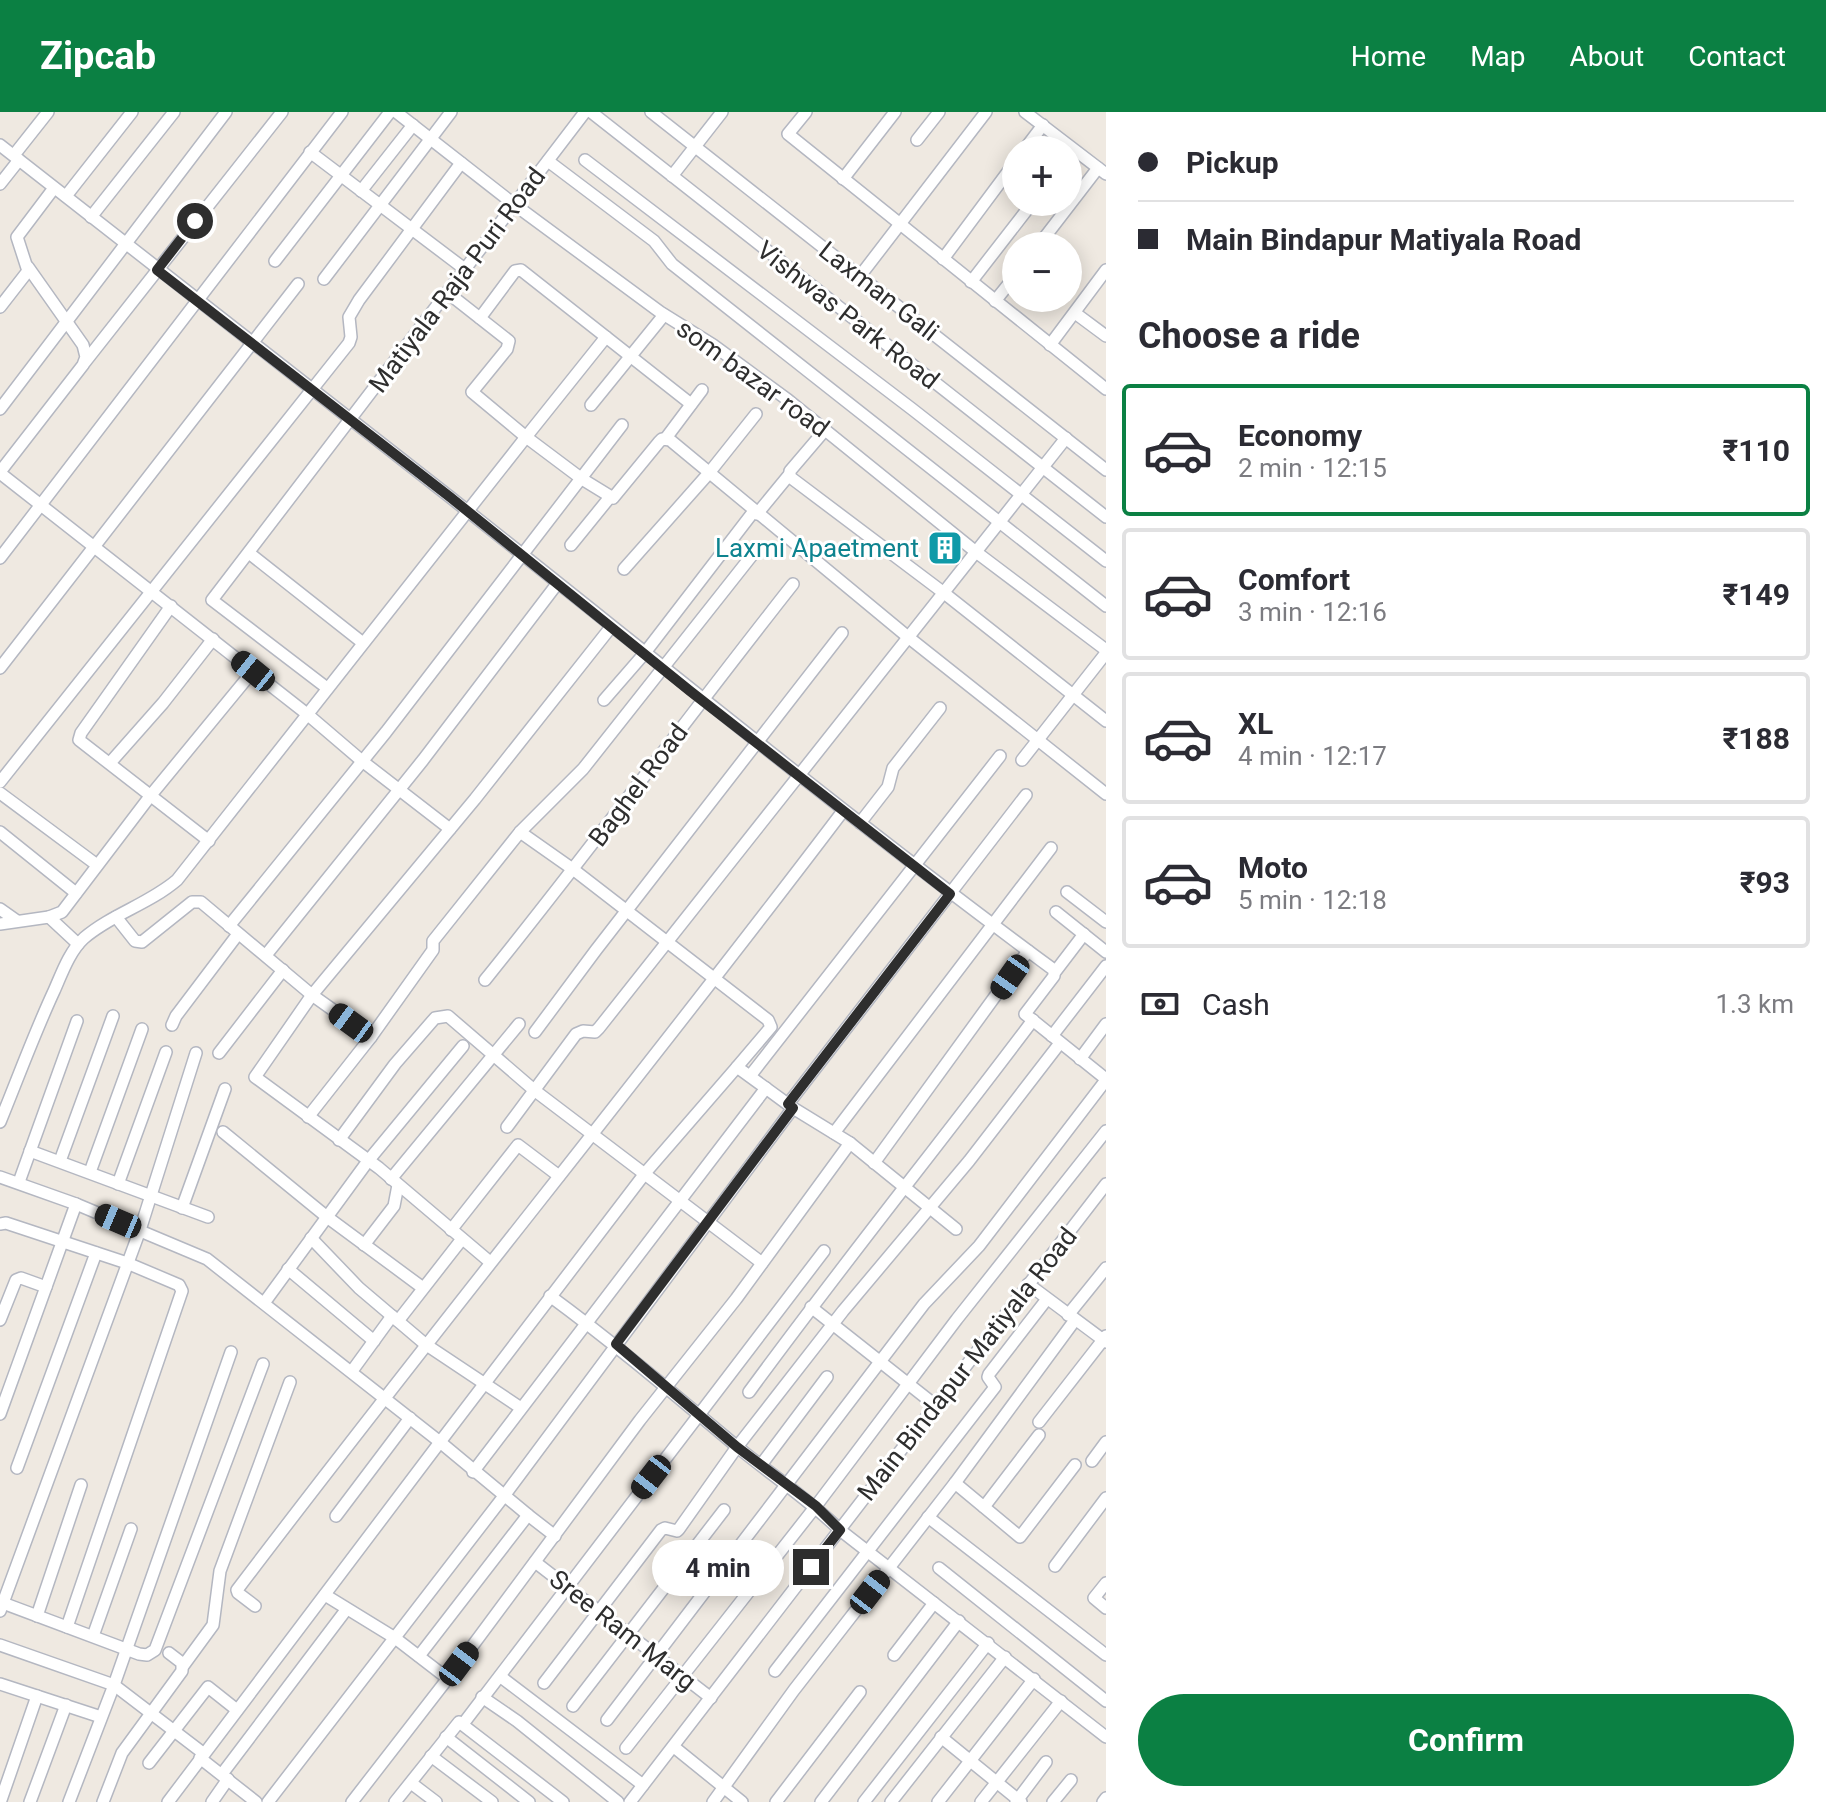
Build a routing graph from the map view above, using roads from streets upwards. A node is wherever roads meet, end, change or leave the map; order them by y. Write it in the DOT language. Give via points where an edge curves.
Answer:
graph roads {
  1 [pos="48,112"];
  2 [pos="132,112"];
  3 [pos="174,112"];
  4 [pos="226,112"];
  5 [pos="282,112"];
  6 [pos="342,112"];
  7 [pos="390,112"];
  8 [pos="396,112"];
  9 [pos="451,112"];
  10 [pos="585,112"];
  11 [pos="591,112"];
  12 [pos="651,112"];
  13 [pos="722,112"];
  14 [pos="806,112"];
  15 [pos="895,112"];
  16 [pos="939,112"];
  17 [pos="986,112"];
  18 [pos="1025,112"];
  19 [pos="413,125"];
  20 [pos="1043,125"];
  21 [pos="1035,136"];
  22 [pos="1054,136"];
  23 [pos="431,139"];
  24 [pos="917,140"];
  25 [pos="0,145"];
  26 [pos="695,146"];
  27 [pos="310,152"];
  28 [pos="16,158"];
  29 [pos="1082,159"];
  30 [pos="585,160"];
  31 [pos="548,161"];
  32 [pos="461,163"];
  33 [pos="1102,171"];
  34 [pos="341,175"];
  35 [pos="672,176"];
  36 [pos="843,179"];
  37 [pos="1002,180"];
  38 [pos="0,184"];
  39 [pos="54,188"];
  40 [pos="361,191"];
  41 [pos="66,196"];
  42 [pos="515,205"];
  43 [pos="379,206"];
  44 [pos="1022,216"];
  45 [pos="91,217"];
  46 [pos="899,224"];
  47 [pos="411,230"];
  48 [pos="1050,232"];
  49 [pos="125,244"];
  50 [pos="943,259"];
  51 [pos="275,261"];
  52 [pos="28,267"];
  53 [pos="157,270"];
  54 [pos="466,270"];
  55 [pos="860,276"];
  56 [pos="1104,276"];
  57 [pos="324,279"];
  58 [pos="971,282"];
  59 [pos="298,284"];
  60 [pos="1002,292"];
  61 [pos="448,293"];
  62 [pos="196,300"];
  63 [pos="995,301"];
  64 [pos="0,307"];
  65 [pos="1075,313"];
  66 [pos="664,315"];
  67 [pos="480,318"];
  68 [pos="67,323"];
  69 [pos="1106,336"];
  70 [pos="606,337"];
  71 [pos="251,342"];
  72 [pos="1050,345"];
  73 [pos="631,356"];
  74 [pos="85,362"];
  75 [pos="310,389"];
  76 [pos="1106,389"];
  77 [pos="702,390"];
  78 [pos="691,404"];
  79 [pos="591,405"];
  80 [pos="0,409"];
  81 [pos="756,414"];
  82 [pos="351,420"];
  83 [pos="622,425"];
  84 [pos="825,430"];
  85 [pos="526,437"];
  86 [pos="666,438"];
  87 [pos="1066,438"];
  88 [pos="1043,468"];
  89 [pos="1106,470"];
  90 [pos="0,472"];
  91 [pos="709,473"];
  92 [pos="789,475"];
  93 [pos="582,479"];
  94 [pos="1021,495"];
  95 [pos="610,497"];
  96 [pos="42,504"];
  97 [pos="468,511"];
  98 [pos="756,512"];
  99 [pos="1106,517"];
  100 [pos="1001,522"];
  101 [pos="571,545"];
  102 [pos="96,546"];
  103 [pos="976,552"];
  104 [pos="249,553"];
  105 [pos="753,554"];
  106 [pos="523,556"];
  107 [pos="0,558"];
  108 [pos="1106,561"];
  109 [pos="624,569"];
  110 [pos="557,584"];
  111 [pos="793,584"];
  112 [pos="153,592"];
  113 [pos="944,593"];
  114 [pos="171,606"];
  115 [pos="1106,606"];
  116 [pos="611,627"];
  117 [pos="842,633"];
  118 [pos="908,637"];
  119 [pos="213,639"];
  120 [pos="363,643"];
  121 [pos="1106,652"];
  122 [pos="644,654"];
  123 [pos="0,668"];
  124 [pos="664,669"];
  125 [pos="253,671"];
  126 [pos="327,688"];
  127 [pos="1072,695"];
  128 [pos="604,700"];
  129 [pos="702,700"];
  130 [pos="940,708"];
  131 [pos="307,714"];
  132 [pos="1106,721"];
  133 [pos="1037,739"];
  134 [pos="757,743"];
  135 [pos="1000,756"];
  136 [pos="1022,760"];
  137 [pos="362,761"];
  138 [pos="110,763"];
  139 [pos="798,776"];
  140 [pos="0,782"];
  141 [pos="398,789"];
  142 [pos="0,793"];
  143 [pos="1106,794"];
  144 [pos="151,795"];
  145 [pos="1026,795"];
  146 [pos="843,811"];
  147 [pos="860,823"];
  148 [pos="450,829"];
  149 [pos="0,832"];
  150 [pos="520,832"];
  151 [pos="209,841"];
  152 [pos="1051,848"];
  153 [pos="97,865"];
  154 [pos="914,865"];
  155 [pos="574,870"];
  156 [pos="1067,892"];
  157 [pos="76,893"];
  158 [pos="950,894"];
  159 [pos="0,909"];
  160 [pos="627,911"];
  161 [pos="1056,912"];
  162 [pos="49,917"];
  163 [pos="116,917"];
  164 [pos="17,921"];
  165 [pos="1106,922"];
  166 [pos="0,924"];
  167 [pos="993,925"];
  168 [pos="234,930"];
  169 [pos="1084,934"];
  170 [pos="666,941"];
  171 [pos="78,944"];
  172 [pos="1028,951"];
  173 [pos="1106,952"];
  174 [pos="266,955"];
  175 [pos="1106,966"];
  176 [pos="283,970"];
  177 [pos="1055,972"];
  178 [pos="485,980"];
  179 [pos="715,980"];
  180 [pos="312,995"];
  181 [pos="113,1016"];
  182 [pos="1033,1020"];
  183 [pos="77,1021"];
  184 [pos="519,1024"];
  185 [pos="1106,1024"];
  186 [pos="172,1025"];
  187 [pos="142,1029"];
  188 [pos="535,1032"];
  189 [pos="371,1037"];
  190 [pos="1056,1039"];
  191 [pos="463,1046"];
  192 [pos="166,1052"];
  193 [pos="196,1053"];
  194 [pos="219,1053"];
  195 [pos="493,1055"];
  196 [pos="1080,1059"];
  197 [pos="737,1067"];
  198 [pos="750,1076"];
  199 [pos="1106,1080"];
  200 [pos="766,1088"];
  201 [pos="225,1089"];
  202 [pos="534,1090"];
  203 [pos="3,1105"];
  204 [pos="790,1106"];
  205 [pos="308,1117"];
  206 [pos="0,1122"];
  207 [pos="507,1127"];
  208 [pos="1106,1131"];
  209 [pos="223,1132"];
  210 [pos="593,1133"];
  211 [pos="834,1133"];
  212 [pos="339,1140"];
  213 [pos="850,1143"];
  214 [pos="30,1151"];
  215 [pos="60,1161"];
  216 [pos="368,1161"];
  217 [pos="874,1163"];
  218 [pos="90,1172"];
  219 [pos="646,1172"];
  220 [pos="559,1176"];
  221 [pos="0,1177"];
  222 [pos="19,1182"];
  223 [pos="395,1182"];
  224 [pos="118,1184"];
  225 [pos="1106,1184"];
  226 [pos="905,1188"];
  227 [pos="150,1196"];
  228 [pos="680,1198"];
  229 [pos="76,1204"];
  230 [pos="182,1208"];
  231 [pos="931,1208"];
  232 [pos="208,1217"];
  233 [pos="327,1217"];
  234 [pos="710,1222"];
  235 [pos="0,1224"];
  236 [pos="956,1229"];
  237 [pos="140,1230"];
  238 [pos="451,1230"];
  239 [pos="311,1238"];
  240 [pos="462,1239"];
  241 [pos="62,1241"];
  242 [pos="364,1245"];
  243 [pos="824,1251"];
  244 [pos="96,1253"];
  245 [pos="490,1262"];
  246 [pos="127,1263"];
  247 [pos="762,1263"];
  248 [pos="1106,1268"];
  249 [pos="288,1269"];
  250 [pos="1028,1284"];
  251 [pos="46,1287"];
  252 [pos="423,1288"];
  253 [pos="550,1296"];
  254 [pos="1047,1299"];
  255 [pos="264,1303"];
  256 [pos="811,1307"];
  257 [pos="395,1318"];
  258 [pos="1072,1318"];
  259 [pos="0,1320"];
  260 [pos="586,1322"];
  261 [pos="834,1323"];
  262 [pos="1105,1339"];
  263 [pos="374,1341"];
  264 [pos="425,1344"];
  265 [pos="616,1344"];
  266 [pos="231,1352"];
  267 [pos="881,1361"];
  268 [pos="263,1364"];
  269 [pos="352,1371"];
  270 [pos="827,1377"];
  271 [pos="290,1382"];
  272 [pos="485,1382"];
  273 [pos="909,1383"];
  274 [pos="668,1386"];
  275 [pos="749,1392"];
  276 [pos="385,1396"];
  277 [pos="935,1405"];
  278 [pos="521,1408"];
  279 [pos="0,1414"];
  280 [pos="700,1415"];
  281 [pos="410,1418"];
  282 [pos="440,1442"];
  283 [pos="1106,1442"];
  284 [pos="737,1447"];
  285 [pos="1092,1461"];
  286 [pos="761,1465"];
  287 [pos="1075,1465"];
  288 [pos="17,1468"];
  289 [pos="473,1472"];
  290 [pos="955,1483"];
  291 [pos="787,1484"];
  292 [pos="81,1485"];
  293 [pos="504,1496"];
  294 [pos="1106,1498"];
  295 [pos="816,1506"];
  296 [pos="984,1507"];
  297 [pos="724,1510"];
  298 [pos="528,1515"];
  299 [pos="336,1516"];
  300 [pos="928,1517"];
  301 [pos="131,1529"];
  302 [pos="840,1530"];
  303 [pos="555,1536"];
  304 [pos="869,1551"];
  305 [pos="535,1562"];
  306 [pos="1055,1566"];
  307 [pos="889,1568"];
  308 [pos="939,1568"];
  309 [pos="1106,1583"];
  310 [pos="568,1588"];
  311 [pos="325,1595"];
  312 [pos="934,1603"];
  313 [pos="1,1605"];
  314 [pos="255,1606"];
  315 [pos="1106,1608"];
  316 [pos="346,1610"];
  317 [pos="599,1612"];
  318 [pos="37,1616"];
  319 [pos="959,1621"];
  320 [pos="67,1627"];
  321 [pos="629,1634"];
  322 [pos="93,1636"];
  323 [pos="395,1638"];
  324 [pos="988,1643"];
  325 [pos="0,1645"];
  326 [pos="126,1648"];
  327 [pos="169,1653"];
  328 [pos="657,1655"];
  329 [pos="894,1655"];
  330 [pos="1106,1655"];
  331 [pos="419,1656"];
  332 [pos="1005,1657"];
  333 [pos="183,1666"];
  334 [pos="775,1671"];
  335 [pos="683,1675"];
  336 [pos="501,1677"];
  337 [pos="447,1678"];
  338 [pos="1034,1679"];
  339 [pos="544,1683"];
  340 [pos="0,1684"];
  341 [pos="114,1685"];
  342 [pos="860,1692"];
  343 [pos="37,1696"];
  344 [pos="482,1697"];
  345 [pos="711,1698"];
  346 [pos="1061,1701"];
  347 [pos="1106,1701"];
  348 [pos="66,1705"];
  349 [pos="573,1706"];
  350 [pos="237,1710"];
  351 [pos="150,1713"];
  352 [pos="101,1717"];
  353 [pos="607,1720"];
  354 [pos="463,1724"];
  355 [pos="174,1731"];
  356 [pos="446,1737"];
  357 [pos="941,1737"];
  358 [pos="1106,1737"];
  359 [pos="674,1747"];
  360 [pos="626,1748"];
  361 [pos="202,1755"];
  362 [pos="431,1756"];
  363 [pos="969,1761"];
  364 [pos="1046,1762"];
  365 [pos="149,1763"];
  366 [pos="225,1777"];
  367 [pos="1071,1780"];
  368 [pos="411,1783"];
  369 [pos="996,1783"];
  370 [pos="643,1785"];
  371 [pos="723,1787"];
  372 [pos="1,1800"];
  373 [pos="1018,1801"];
  374 [pos="30,1802"];
  375 [pos="69,1802"];
  376 [pos="103,1802"];
  377 [pos="168,1802"];
  378 [pos="212,1802"];
  379 [pos="256,1802"];
  380 [pos="268,1802"];
  381 [pos="352,1802"];
  382 [pos="395,1802"];
  383 [pos="436,1802"];
  384 [pos="492,1802"];
  385 [pos="529,1802"];
  386 [pos="563,1802"];
  387 [pos="618,1802"];
  388 [pos="630,1802"];
  389 [pos="713,1802"];
  390 [pos="742,1802"];
  391 [pos="776,1802"];
  392 [pos="821,1802"];
  393 [pos="864,1802"];
  394 [pos="891,1802"];
  395 [pos="938,1802"];
  396 [pos="981,1802"];
  397 [pos="1053,1802"];
  1 -- 28 [label="street"];
  2 -- 41 [label="street"];
  3 -- 45 [label="street"];
  4 -- 49 [label="street"];
  5 -- 53 [label="street"];
  6 -- 27 [label="street"];
  7 -- 34 [label="street"];
  8 -- 19 [label="street, som bazar road"];
  9 -- 23 [label="street"];
  10 -- 31 [label="street, Matiyala Raja Puri Road"];
  11 -- 35 [label="street, Vishwas Park Road"];
  12 -- 26 [label="street, Laxman Gali"];
  13 -- 26 [label="street"];
  14 -- 36 [label="street" via="788,134"];
  15 -- 36 [label="street"];
  16 -- 24 [label="street"];
  17 -- 46 [label="street"];
  18 -- 20 [label="street"];
  19 -- 23 [label="street, som bazar road"];
  19 -- 40 [label="street"];
  20 -- 21 [label="street"];
  20 -- 22 [label="street"];
  23 -- 32 [label="street, som bazar road"];
  23 -- 43 [label="street"];
  25 -- 28 [label="street"];
  26 -- 35 [label="street"];
  26 -- 55 [label="street, Laxman Gali"];
  27 -- 34 [label="street"];
  27 -- 62 [label="street"];
  28 -- 38 [label="street"];
  28 -- 39 [label="street"];
  29 -- 33 [label="street"];
  30 -- 94 [label="street"];
  31 -- 42 [label="street, Matiyala Raja Puri Road"];
  31 -- 100 [label="street"];
  32 -- 42 [label="street, som bazar road"];
  32 -- 47 [label="street"];
  33 -- 48 [label="street"];
  34 -- 40 [label="street"];
  34 -- 51 [label="street"];
  35 -- 88 [label="street, Vishwas Park Road"];
  36 -- 46 [label="street"];
  37 -- 50 [label="street"];
  39 -- 41 [label="street"];
  39 -- 52 [label="street" via="17,237"];
  40 -- 43 [label="street"];
  41 -- 45 [label="street"];
  42 -- 54 [label="street, Matiyala Raja Puri Road"];
  42 -- 66 [label="street, som bazar road"];
  43 -- 47 [label="street"];
  43 -- 57 [label="street"];
  44 -- 58 [label="street"];
  45 -- 49 [label="street"];
  46 -- 50 [label="street"];
  46 -- 55 [label="street"];
  47 -- 54 [label="street"];
  47 -- 75 [label="street" via="349,317 349,343"];
  49 -- 53 [label="street"];
  49 -- 68 [label="street"];
  50 -- 58 [label="street"];
  52 -- 64 [label="street"];
  52 -- 68 [label="street"];
  53 -- 62 [label="street"];
  53 -- 74 [label="street"];
  54 -- 61 [label="street, Matiyala Raja Puri Road"];
  55 -- 87 [label="street, Laxman Gali"];
  56 -- 65 [label="street"];
  58 -- 63 [label="street"];
  59 -- 71 [label="street"];
  60 -- 63 [label="street"];
  61 -- 67 [label="street"];
  61 -- 82 [label="street, Matiyala Raja Puri Road"];
  62 -- 71 [label="street"];
  62 -- 96 [label="street"];
  63 -- 72 [label="street"];
  65 -- 69 [label="street"];
  65 -- 72 [label="street"];
  66 -- 73 [label="street"];
  66 -- 84 [label="street, som bazar road" via="713,345"];
  67 -- 70 [label="street" via="518,269"];
  67 -- 85 [label="street" via="509,345 473,394"];
  68 -- 74 [label="street" via="83,345"];
  68 -- 80 [label="street"];
  70 -- 73 [label="street"];
  70 -- 85 [label="street"];
  71 -- 75 [label="street"];
  71 -- 102 [label="street"];
  72 -- 76 [label="street"];
  73 -- 78 [label="street"];
  73 -- 79 [label="street"];
  74 -- 90 [label="street"];
  75 -- 82 [label="street"];
  75 -- 112 [label="street"];
  77 -- 78 [label="street"];
  78 -- 86 [label="street"];
  81 -- 91 [label="street"];
  82 -- 97 [label="street"];
  82 -- 104 [label="street, Matiyala Raja Puri Road"];
  83 -- 93 [label="street"];
  84 -- 92 [label="street"];
  84 -- 103 [label="street, som bazar road"];
  85 -- 93 [label="street"];
  85 -- 97 [label="street"];
  86 -- 91 [label="street"];
  86 -- 95 [label="street" via="616,497"];
  87 -- 88 [label="street"];
  87 -- 89 [label="street, Laxman Gali"];
  88 -- 94 [label="street"];
  88 -- 99 [label="street, Vishwas Park Road"];
  90 -- 96 [label="street"];
  91 -- 98 [label="street"];
  91 -- 109 [label="street"];
  92 -- 98 [label="street"];
  92 -- 113 [label="street"];
  93 -- 95 [label="street"];
  93 -- 106 [label="street"];
  94 -- 100 [label="street"];
  94 -- 108 [label="street"];
  95 -- 101 [label="street"];
  96 -- 102 [label="street"];
  96 -- 107 [label="street"];
  97 -- 106 [label="street"];
  97 -- 120 [label="street"];
  98 -- 118 [label="street"];
  98 -- 122 [label="street"];
  100 -- 103 [label="street"];
  100 -- 115 [label="street"];
  102 -- 112 [label="street"];
  102 -- 123 [label="street"];
  103 -- 113 [label="street"];
  103 -- 121 [label="street, som bazar road"];
  104 -- 120 [label="street"];
  104 -- 126 [label="street, Matiyala Raja Puri Road" via="212,600"];
  105 -- 124 [label="street"];
  106 -- 110 [label="street"];
  106 -- 137 [label="street"];
  110 -- 116 [label="street"];
  110 -- 141 [label="street"];
  111 -- 129 [label="street, Baghel Road"];
  112 -- 114 [label="street"];
  112 -- 140 [label="street"];
  113 -- 118 [label="street"];
  113 -- 127 [label="street"];
  114 -- 119 [label="street"];
  114 -- 138 [label="street" via="79,738"];
  116 -- 122 [label="street"];
  116 -- 148 [label="street"];
  117 -- 134 [label="street"];
  118 -- 133 [label="street"];
  118 -- 139 [label="street"];
  119 -- 125 [label="street"];
  119 -- 138 [label="street"];
  120 -- 126 [label="street"];
  121 -- 127 [label="street"];
  122 -- 124 [label="street"];
  122 -- 128 [label="street"];
  124 -- 129 [label="street"];
  124 -- 150 [label="street" via="583,769"];
  125 -- 131 [label="street"];
  125 -- 144 [label="street"];
  126 -- 131 [label="street"];
  127 -- 132 [label="street"];
  127 -- 133 [label="street"];
  129 -- 134 [label="street"];
  129 -- 155 [label="street, Baghel Road"];
  130 -- 147 [label="street" via="893,768 888,787"];
  131 -- 137 [label="street"];
  131 -- 151 [label="street"];
  133 -- 136 [label="street"];
  133 -- 143 [label="street"];
  134 -- 139 [label="street"];
  134 -- 160 [label="street"];
  135 -- 154 [label="street"];
  137 -- 141 [label="street"];
  137 -- 168 [label="street"];
  138 -- 144 [label="street"];
  139 -- 146 [label="street"];
  139 -- 170 [label="street"];
  141 -- 148 [label="street"];
  141 -- 174 [label="street"];
  142 -- 153 [label="street"];
  144 -- 151 [label="street"];
  144 -- 153 [label="street"];
  145 -- 158 [label="street"];
  146 -- 147 [label="street"];
  146 -- 179 [label="street"];
  147 -- 154 [label="street"];
  148 -- 180 [label="street"];
  149 -- 157 [label="street"];
  150 -- 155 [label="street"];
  150 -- 189 [label="street" via="433,941 433,950"];
  151 -- 163 [label="street" via="166,890"];
  152 -- 167 [label="street"];
  153 -- 157 [label="street"];
  154 -- 158 [label="street"];
  154 -- 198 [label="street"];
  155 -- 160 [label="street"];
  155 -- 178 [label="street, Baghel Road"];
  156 -- 165 [label="street"];
  157 -- 162 [label="street" via="62,912"];
  158 -- 167 [label="street"];
  158 -- 204 [label="street"];
  159 -- 164 [label="street"];
  160 -- 170 [label="street"];
  160 -- 188 [label="street"];
  161 -- 169 [label="street"];
  162 -- 164 [label="street"];
  162 -- 171 [label="street"];
  163 -- 168 [label="street" via="138,942 196,900"];
  163 -- 171 [label="street"];
  164 -- 166 [label="street"];
  167 -- 172 [label="street"];
  167 -- 211 [label="street"];
  168 -- 174 [label="street"];
  168 -- 186 [label="street"];
  169 -- 173 [label="street"];
  169 -- 177 [label="street"];
  170 -- 179 [label="street"];
  170 -- 202 [label="street" via="597,1030 576,1034"];
  171 -- 203 [label="street"];
  172 -- 177 [label="street"];
  172 -- 217 [label="street"];
  174 -- 176 [label="street"];
  175 -- 190 [label="street"];
  176 -- 180 [label="street"];
  176 -- 194 [label="street"];
  177 -- 182 [label="street" via="1025,1011"];
  179 -- 197 [label="street" via="771,1023"];
  179 -- 210 [label="street"];
  180 -- 189 [label="street"];
  180 -- 205 [label="street" via="255,1077"];
  181 -- 215 [label="street"];
  182 -- 190 [label="street"];
  182 -- 226 [label="street"];
  183 -- 214 [label="street"];
  184 -- 195 [label="street"];
  185 -- 196 [label="street"];
  187 -- 218 [label="street"];
  189 -- 205 [label="street"];
  190 -- 196 [label="street"];
  190 -- 231 [label="street"];
  191 -- 216 [label="street"];
  192 -- 224 [label="street"];
  193 -- 227 [label="street"];
  195 -- 202 [label="street"];
  195 -- 212 [label="street" via="448,1016 435,1018"];
  195 -- 223 [label="street"];
  196 -- 199 [label="street"];
  197 -- 198 [label="street"];
  197 -- 219 [label="street"];
  198 -- 200 [label="street"];
  199 -- 267 [label="street" via="1000,1220"];
  200 -- 204 [label="street"];
  200 -- 228 [label="street"];
  201 -- 230 [label="street"];
  202 -- 207 [label="street"];
  202 -- 210 [label="street"];
  203 -- 206 [label="street"];
  204 -- 211 [label="street"];
  204 -- 234 [label="street"];
  205 -- 212 [label="street"];
  208 -- 273 [label="street"];
  209 -- 233 [label="street"];
  210 -- 219 [label="street"];
  210 -- 220 [label="street"];
  211 -- 213 [label="street"];
  212 -- 216 [label="street"];
  213 -- 217 [label="street"];
  213 -- 247 [label="street"];
  214 -- 215 [label="street"];
  214 -- 222 [label="street"];
  215 -- 218 [label="street"];
  216 -- 223 [label="street"];
  216 -- 233 [label="street"];
  217 -- 226 [label="street"];
  218 -- 224 [label="street"];
  219 -- 228 [label="street"];
  219 -- 253 [label="street"];
  220 -- 238 [label="street" via="518,1145"];
  220 -- 245 [label="street"];
  221 -- 222 [label="street"];
  222 -- 229 [label="street"];
  223 -- 238 [label="street"];
  223 -- 242 [label="street" via="394,1206"];
  224 -- 227 [label="street"];
  225 -- 250 [label="street, Main Bindapur Matiyala Road"];
  226 -- 231 [label="street"];
  226 -- 256 [label="street"];
  227 -- 230 [label="street"];
  227 -- 237 [label="street"];
  228 -- 234 [label="street"];
  228 -- 260 [label="street"];
  229 -- 237 [label="street"];
  229 -- 241 [label="street"];
  230 -- 232 [label="street"];
  231 -- 236 [label="street"];
  231 -- 261 [label="street"];
  233 -- 239 [label="street"];
  233 -- 242 [label="street"];
  234 -- 247 [label="street"];
  234 -- 265 [label="street"];
  235 -- 241 [label="street"];
  237 -- 246 [label="street"];
  237 -- 255 [label="street" via="207,1259"];
  238 -- 240 [label="street"];
  239 -- 249 [label="street"];
  239 -- 257 [label="street"];
  240 -- 245 [label="street"];
  240 -- 252 [label="street"];
  241 -- 244 [label="street"];
  241 -- 251 [label="street"];
  242 -- 252 [label="street"];
  243 -- 280 [label="street"];
  244 -- 246 [label="street"];
  244 -- 288 [label="street"];
  245 -- 264 [label="street"];
  246 -- 313 [label="street"];
  246 -- 320 [label="street" via="179,1285 182,1296"];
  247 -- 274 [label="street"];
  248 -- 258 [label="street"];
  249 -- 255 [label="street"];
  249 -- 263 [label="street"];
  250 -- 254 [label="street"];
  250 -- 277 [label="street, Main Bindapur Matiyala Road"];
  251 -- 259 [label="street" via="16,1280"];
  251 -- 279 [label="street"];
  252 -- 257 [label="street"];
  253 -- 260 [label="street"];
  253 -- 272 [label="street"];
  254 -- 258 [label="street"];
  254 -- 304 [label="street" via="989,1374 995,1387"];
  255 -- 269 [label="street"];
  256 -- 261 [label="street"];
  256 -- 275 [label="street"];
  257 -- 263 [label="street"];
  257 -- 264 [label="street"];
  258 -- 262 [label="street"];
  258 -- 290 [label="street"];
  260 -- 265 [label="street"];
  260 -- 278 [label="street"];
  261 -- 267 [label="street"];
  261 -- 284 [label="street"];
  262 -- 296 [label="street"];
  263 -- 269 [label="street"];
  264 -- 272 [label="street"];
  264 -- 276 [label="street"];
  265 -- 274 [label="street"];
  265 -- 293 [label="street"];
  266 -- 326 [label="street"];
  267 -- 273 [label="street"];
  267 -- 291 [label="street"];
  268 -- 326 [label="street" via="155,1650 147,1655"];
  269 -- 276 [label="street"];
  270 -- 286 [label="street"];
  271 -- 333 [label="street" via="220,1571 213,1625"];
  272 -- 278 [label="street"];
  272 -- 282 [label="street"];
  273 -- 277 [label="street"];
  273 -- 295 [label="street"];
  274 -- 280 [label="street"];
  274 -- 303 [label="street"];
  276 -- 281 [label="street"];
  276 -- 314 [label="street" via="237,1590"];
  277 -- 302 [label="street, Main Bindapur Matiyala Road"];
  278 -- 289 [label="street"];
  280 -- 284 [label="street"];
  280 -- 310 [label="street"];
  281 -- 282 [label="street"];
  281 -- 299 [label="street"];
  282 -- 289 [label="street"];
  282 -- 311 [label="street"];
  283 -- 285 [label="street"];
  284 -- 286 [label="street"];
  284 -- 317 [label="street" via="679,1529 661,1530"];
  286 -- 291 [label="street"];
  287 -- 296 [label="street" via="1020,1537"];
  289 -- 293 [label="street"];
  290 -- 296 [label="street"];
  290 -- 300 [label="street"];
  291 -- 295 [label="street"];
  291 -- 328 [label="street"];
  292 -- 318 [label="street"];
  293 -- 298 [label="street"];
  293 -- 323 [label="street"];
  294 -- 306 [label="street"];
  295 -- 302 [label="street"];
  295 -- 335 [label="street"];
  297 -- 321 [label="street"];
  298 -- 303 [label="street"];
  298 -- 331 [label="street"];
  300 -- 307 [label="street"];
  300 -- 330 [label="street"];
  301 -- 322 [label="street"];
  302 -- 304 [label="street"];
  302 -- 345 [label="street, Main Bindapur Matiyala Road"];
  303 -- 305 [label="street"];
  304 -- 307 [label="street"];
  304 -- 334 [label="street"];
  305 -- 310 [label="street, Sree Ram Marg"];
  305 -- 337 [label="street"];
  307 -- 312 [label="street"];
  307 -- 371 [label="street"];
  308 -- 347 [label="street"];
  309 -- 315 [label="street" via="1094,1598"];
  310 -- 317 [label="street, Sree Ram Marg"];
  310 -- 336 [label="street"];
  311 -- 316 [label="street"];
  311 -- 350 [label="street"];
  312 -- 319 [label="street"];
  312 -- 329 [label="street"];
  313 -- 318 [label="street"];
  316 -- 323 [label="street"];
  316 -- 366 [label="street"];
  317 -- 321 [label="street, Sree Ram Marg"];
  317 -- 339 [label="street"];
  318 -- 320 [label="street"];
  319 -- 324 [label="street"];
  319 -- 392 [label="street"];
  320 -- 322 [label="street"];
  321 -- 328 [label="street, Sree Ram Marg"];
  321 -- 349 [label="street"];
  322 -- 326 [label="street"];
  323 -- 331 [label="street"];
  323 -- 380 [label="street"];
  324 -- 332 [label="street"];
  324 -- 393 [label="street"];
  325 -- 341 [label="street"];
  326 -- 341 [label="street"];
  327 -- 333 [label="street"];
  328 -- 335 [label="street, Sree Ram Marg"];
  328 -- 353 [label="street"];
  331 -- 337 [label="street"];
  332 -- 338 [label="street"];
  332 -- 357 [label="street"];
  333 -- 351 [label="street"];
  335 -- 345 [label="street, Sree Ram Marg"];
  335 -- 360 [label="street"];
  336 -- 344 [label="street"];
  336 -- 370 [label="street"];
  337 -- 381 [label="street"];
  338 -- 346 [label="street"];
  338 -- 363 [label="street"];
  340 -- 343 [label="street"];
  341 -- 351 [label="street"];
  341 -- 352 [label="street"];
  342 -- 391 [label="street"];
  343 -- 348 [label="street"];
  343 -- 372 [label="street"];
  344 -- 354 [label="street"];
  344 -- 387 [label="street"];
  345 -- 359 [label="street, Main Bindapur Matiyala Road"];
  346 -- 358 [label="street"];
  346 -- 369 [label="street"];
  348 -- 352 [label="street"];
  348 -- 374 [label="street"];
  350 -- 355 [label="street" via="208,1687"];
  350 -- 361 [label="street"];
  351 -- 355 [label="street"];
  351 -- 376 [label="street" via="120,1756"];
  352 -- 375 [label="street"];
  354 -- 356 [label="street" via="458,1722"];
  354 -- 386 [label="street"];
  355 -- 361 [label="street"];
  355 -- 365 [label="street"];
  356 -- 362 [label="street"];
  356 -- 385 [label="street"];
  357 -- 363 [label="street"];
  357 -- 394 [label="street"];
  359 -- 370 [label="street, Main Bindapur Matiyala Road"];
  359 -- 371 [label="street"];
  361 -- 366 [label="street"];
  361 -- 377 [label="street"];
  362 -- 368 [label="street"];
  362 -- 384 [label="street"];
  363 -- 369 [label="street"];
  363 -- 395 [label="street"];
  364 -- 373 [label="street"];
  366 -- 378 [label="street"];
  366 -- 379 [label="street"];
  367 -- 397 [label="street"];
  368 -- 382 [label="street"];
  368 -- 383 [label="street"];
  369 -- 373 [label="street"];
  369 -- 396 [label="street"];
  370 -- 388 [label="street, Main Bindapur Matiyala Road"];
  371 -- 389 [label="street"];
  371 -- 390 [label="street"];
}
